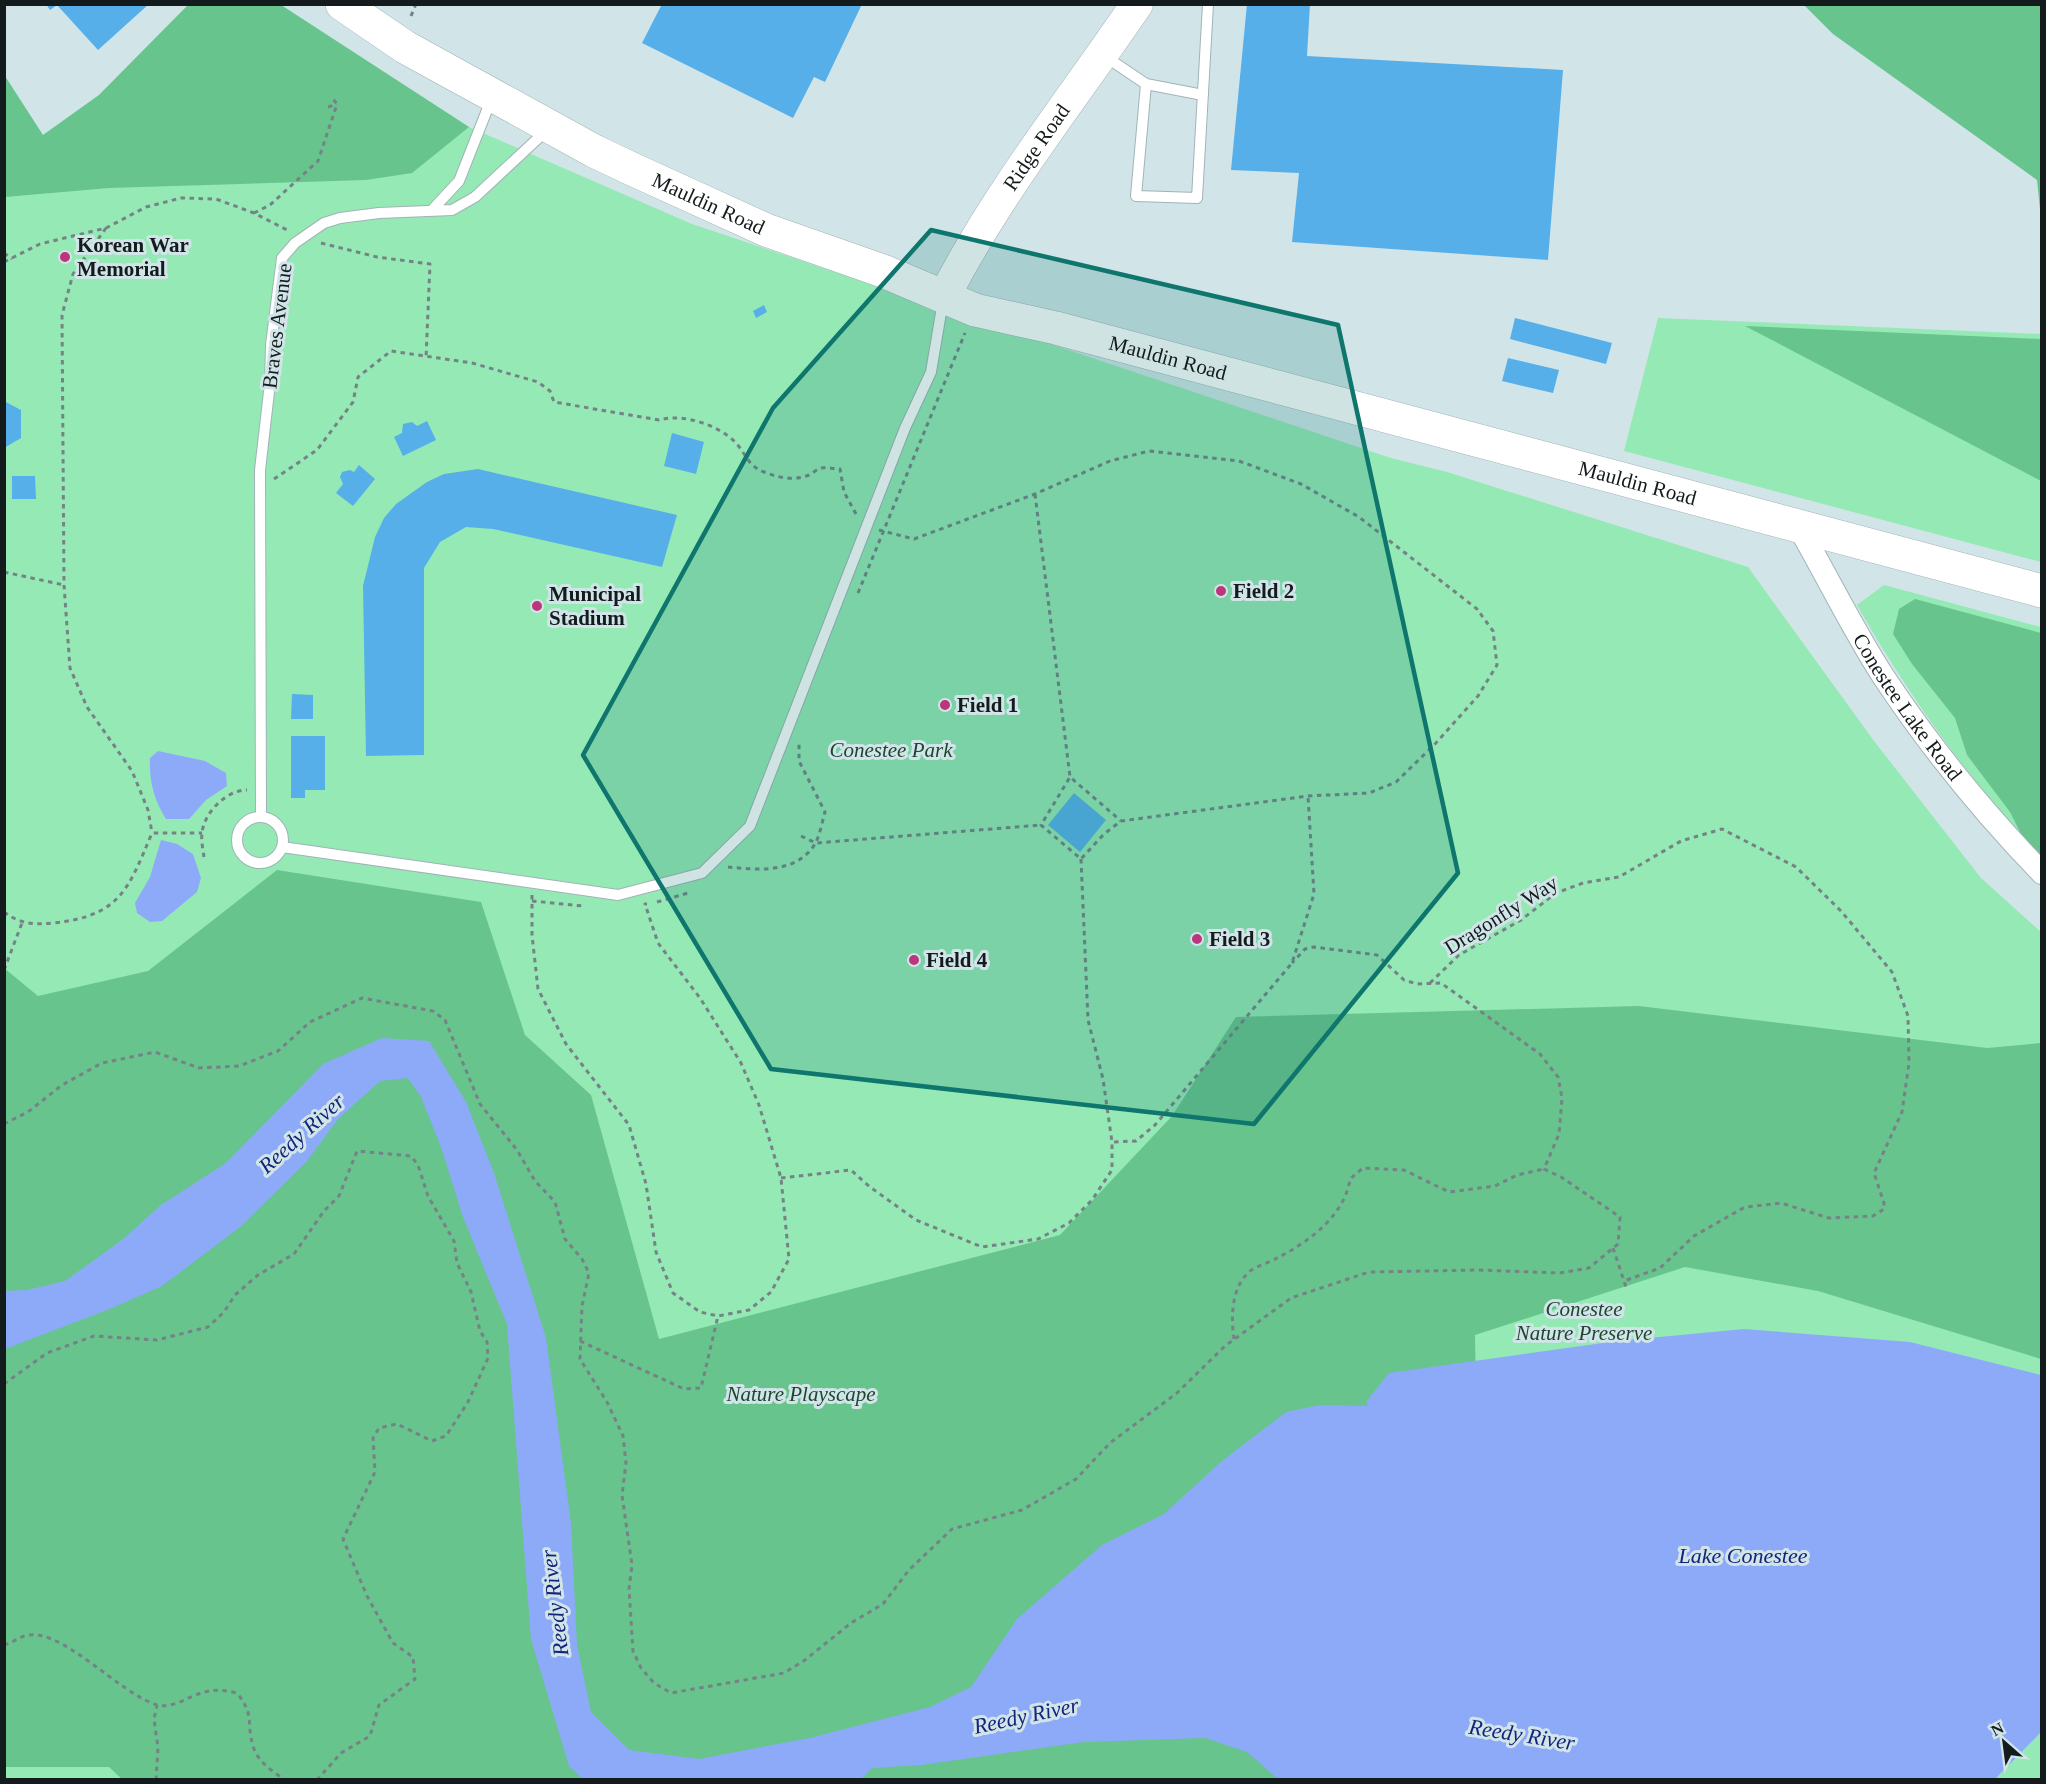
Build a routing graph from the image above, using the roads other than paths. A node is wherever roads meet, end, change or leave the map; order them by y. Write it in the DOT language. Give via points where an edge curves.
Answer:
graph roads {
  1 [pos="342,4"];
  2 [pos="1137,4"];
  3 [pos="1208,4"];
  4 [pos="1102,54"];
  5 [pos="1146,84"];
  6 [pos="1203,95"];
  7 [pos="493,96"];
  8 [pos="550,127"];
  9 [pos="433,209"];
  10 [pos="944,297"];
  11 [pos="1797,524"];
  12 [pos="2042,591"];
  13 [pos="261,816"];
  14 [pos="282,847"];
  15 [pos="2042,873"];
  1 -- 7 [label="main road, Mauldin Road" via="405,47"];
  2 -- 4 [label="street, Ridge Road"];
  3 -- 6 [label="lane"];
  4 -- 5 [label="lane"];
  4 -- 10 [label="street, Ridge Road" via="968,250"];
  5 -- 6 [label="lane"];
  5 -- 6 [label="lane" via="1136,196 1197,198"];
  7 -- 8 [label="main road, Mauldin Road"];
  7 -- 9 [label="lane" via="459,181"];
  8 -- 9 [label="lane, Braves Avenue" via="475,197 452,210"];
  8 -- 10 [label="main road, Mauldin Road" via="603,156 766,230"];
  9 -- 13 [label="lane, Braves Avenue" via="324,223 282,258 260,470"];
  10 -- 11 [label="main road, Mauldin Road" via="975,310"];
  10 -- 14 [label="lane" via="931,372 904,428 750,826 702,873 618,895"];
  11 -- 12 [label="main road, Mauldin Road"];
  11 -- 15 [label="street, Conestee Lake Road" via="1882,674 1917,725 1993,822"];
  13 -- 14 [label="lane" via="279,826"];
  13 -- 14 [label="lane" via="248,820 239,829 241,853 251,861 264,863"];
}
